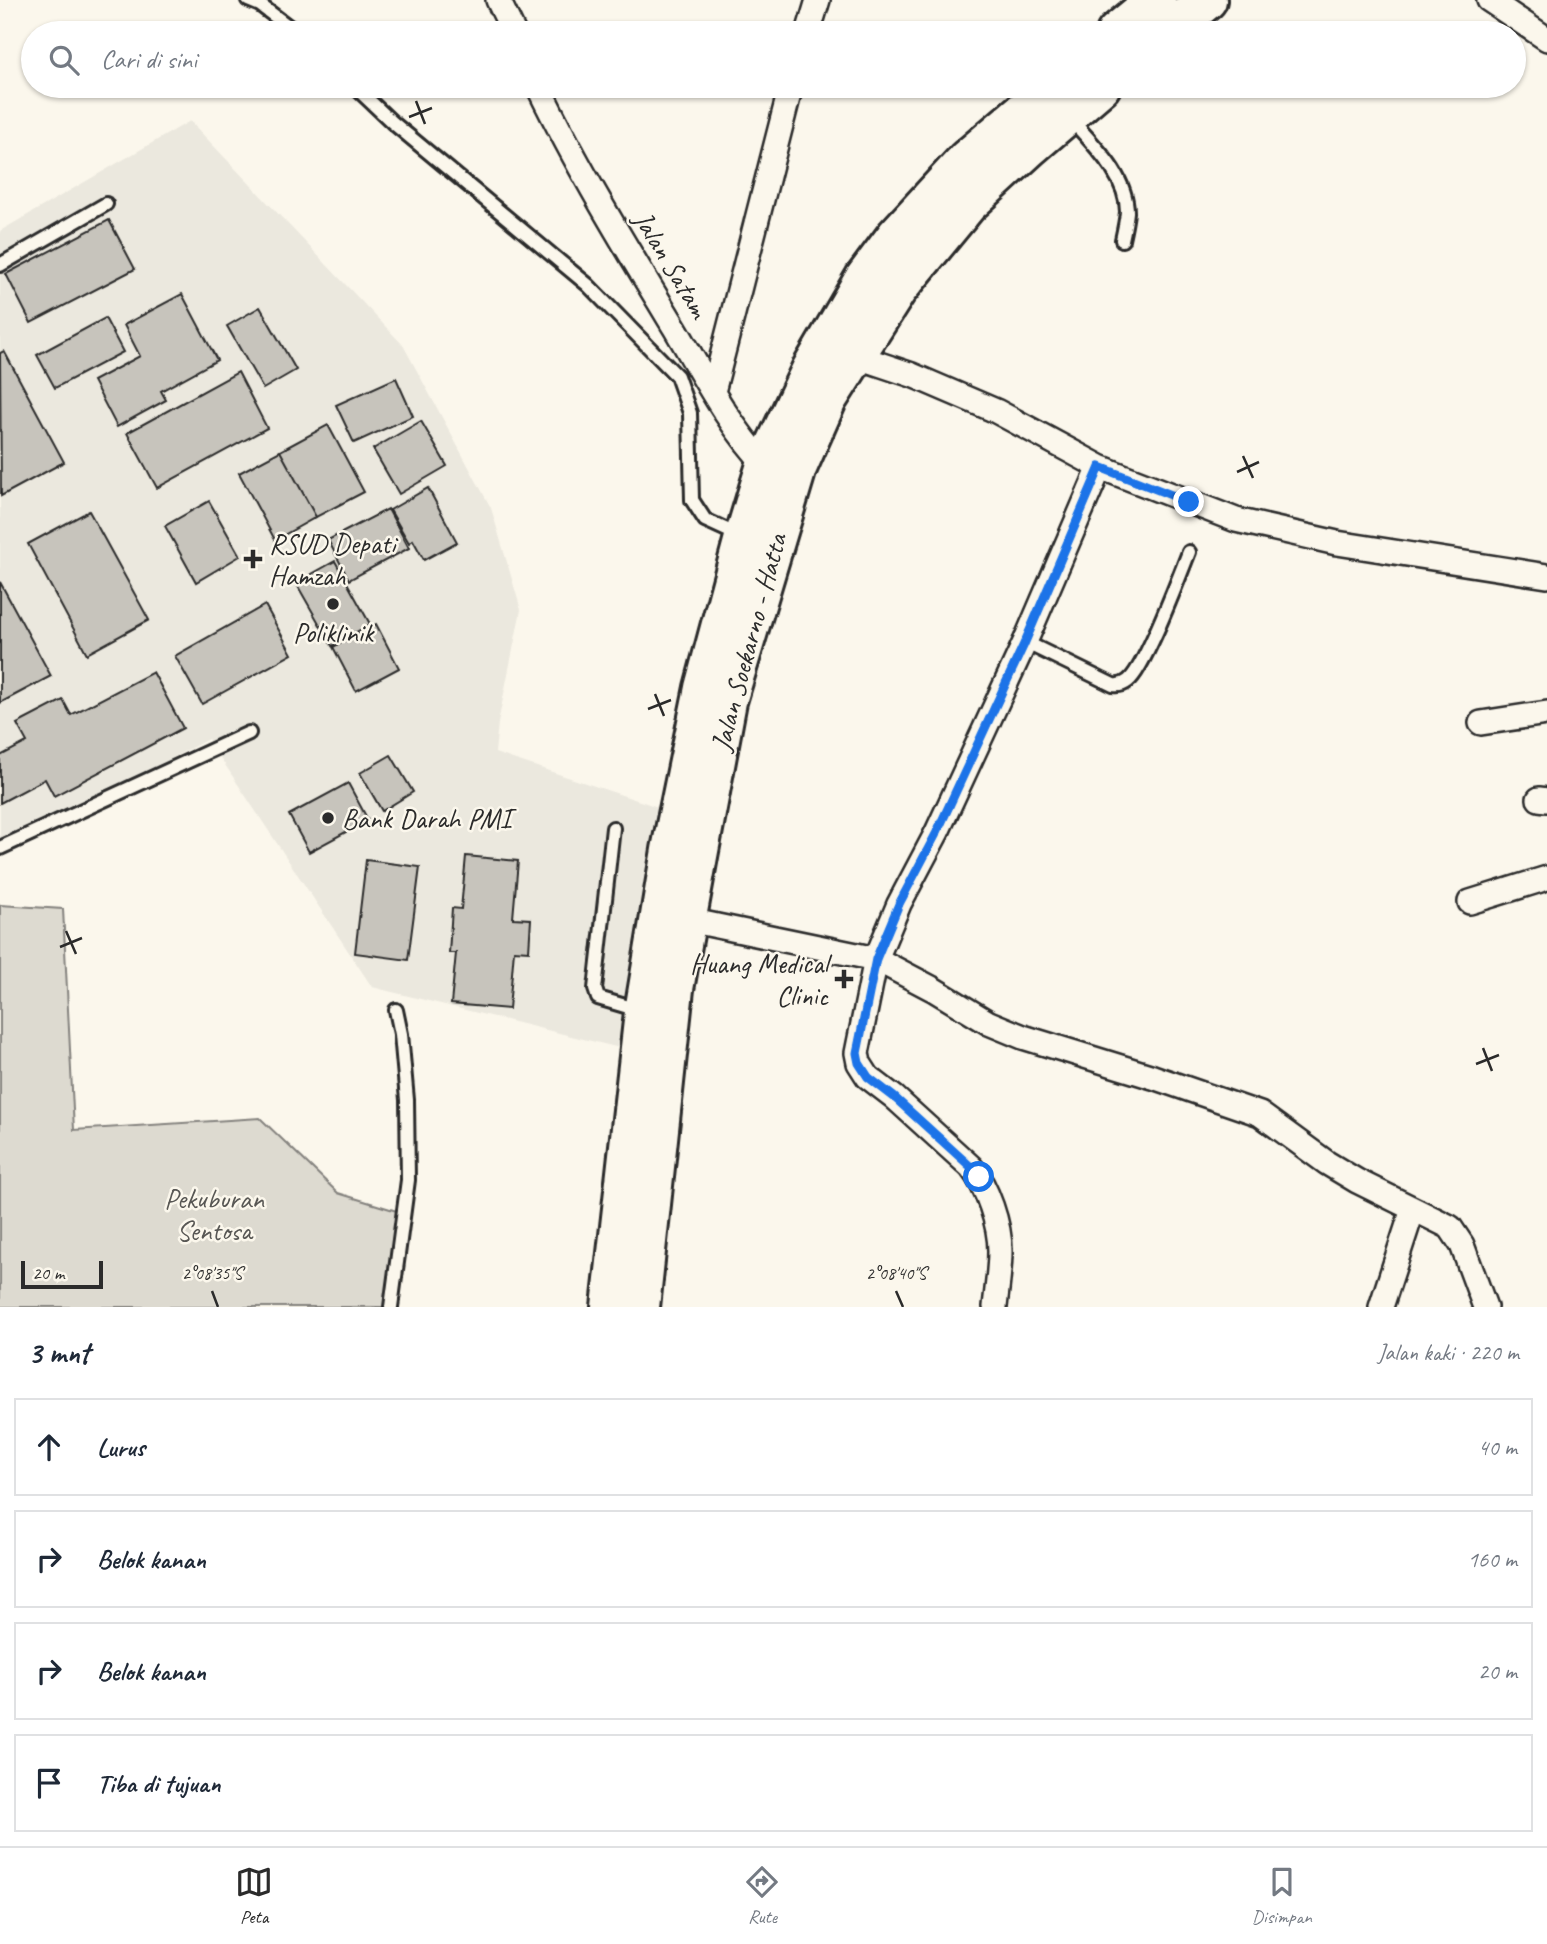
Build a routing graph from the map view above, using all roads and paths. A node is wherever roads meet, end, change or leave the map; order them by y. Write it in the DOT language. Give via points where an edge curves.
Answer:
graph roads {
  1 [pos="248,0"];
  2 [pos="498,0"];
  3 [pos="818,0"];
  4 [pos="1156,0"];
  5 [pos="1207,0"];
  6 [pos="1489,0"];
  7 [pos="281,21"];
  8 [pos="508,21"];
  9 [pos="812,21"];
  10 [pos="1131,21"];
  11 [pos="1181,21"];
  12 [pos="1520,21"];
  13 [pos="1526,25"];
  14 [pos="1547,39"];
  15 [pos="367,98"];
  16 [pos="544,98"];
  17 [pos="788,98"];
  18 [pos="1060,100"];
  19 [pos="106,204"];
  20 [pos="1122,240"];
  21 [pos="0,265"];
  22 [pos="855,356"];
  23 [pos="713,392"];
  24 [pos="766,465"];
  25 [pos="1100,467"];
  26 [pos="744,538"];
  27 [pos="1189,552"];
  28 [pos="1547,576"];
  29 [pos="1025,642"];
  30 [pos="1547,713"];
  31 [pos="1481,723"];
  32 [pos="249,733"];
  33 [pos="612,828"];
  34 [pos="0,848"];
  35 [pos="1547,878"];
  36 [pos="1471,902"];
  37 [pos="673,917"];
  38 [pos="876,959"];
  39 [pos="396,1010"];
  40 [pos="658,1013"];
  41 [pos="1413,1209"];
  42 [pos="391,1307"];
  43 [pos="611,1307"];
  44 [pos="640,1307"];
  45 [pos="995,1307"];
  46 [pos="1381,1307"];
  47 [pos="1485,1307"];
  1 -- 7 [label="lane"];
  2 -- 8 [label="street"];
  3 -- 9 [label="street"];
  4 -- 10 [label="highway"];
  5 -- 11 [label="highway"];
  6 -- 12 [label="street"];
  13 -- 14 [label="street"];
  15 -- 26 [label="lane" via="588,285 677,376 690,413 692,500 705,520"];
  16 -- 23 [label="street, Jalan Satam"];
  17 -- 23 [label="street"];
  18 -- 20 [label="lane" via="1109,164 1122,191 1127,214"];
  18 -- 22 [label="highway, Jalan Soekarno - Hatta" via="897,289"];
  18 -- 24 [label="highway, Jalan Soekarno - Hatta" via="967,159 896,236 864,279 811,368"];
  19 -- 21 [label="lane"];
  22 -- 25 [label="street" via="996,411"];
  22 -- 37 [label="highway, Jalan Soekarno - Hatta" via="810,435 773,545 727,701"];
  23 -- 24 [label="street, Jalan Satam" via="741,438"];
  24 -- 26 [label="highway, Jalan Soekarno - Hatta"];
  25 -- 28 [label="street" via="1236,520 1337,543"];
  25 -- 29 [label="street"];
  26 -- 37 [label="highway, Jalan Soekarno - Hatta" via="704,688"];
  27 -- 29 [label="lane" via="1152,641 1128,682 1113,685"];
  29 -- 38 [label="street"];
  30 -- 31 [label="street"];
  32 -- 34 [label="lane"];
  33 -- 40 [label="lane" via="595,989 598,998"];
  35 -- 36 [label="street"];
  37 -- 38 [label="street"];
  37 -- 40 [label="highway, Jalan Soekarno - Hatta"];
  38 -- 41 [label="street" via="989,1023 1023,1037 1260,1114 1337,1169"];
  38 -- 45 [label="street" via="857,1053 859,1063 868,1077 979,1177 1000,1248"];
  39 -- 42 [label="lane" via="407,1100 408,1180"];
  40 -- 43 [label="highway, Jalan Soekarno - Hatta"];
  40 -- 44 [label="highway, Jalan Soekarno - Hatta"];
  41 -- 46 [label="street"];
  41 -- 47 [label="street" via="1444,1223 1455,1234"];
}
